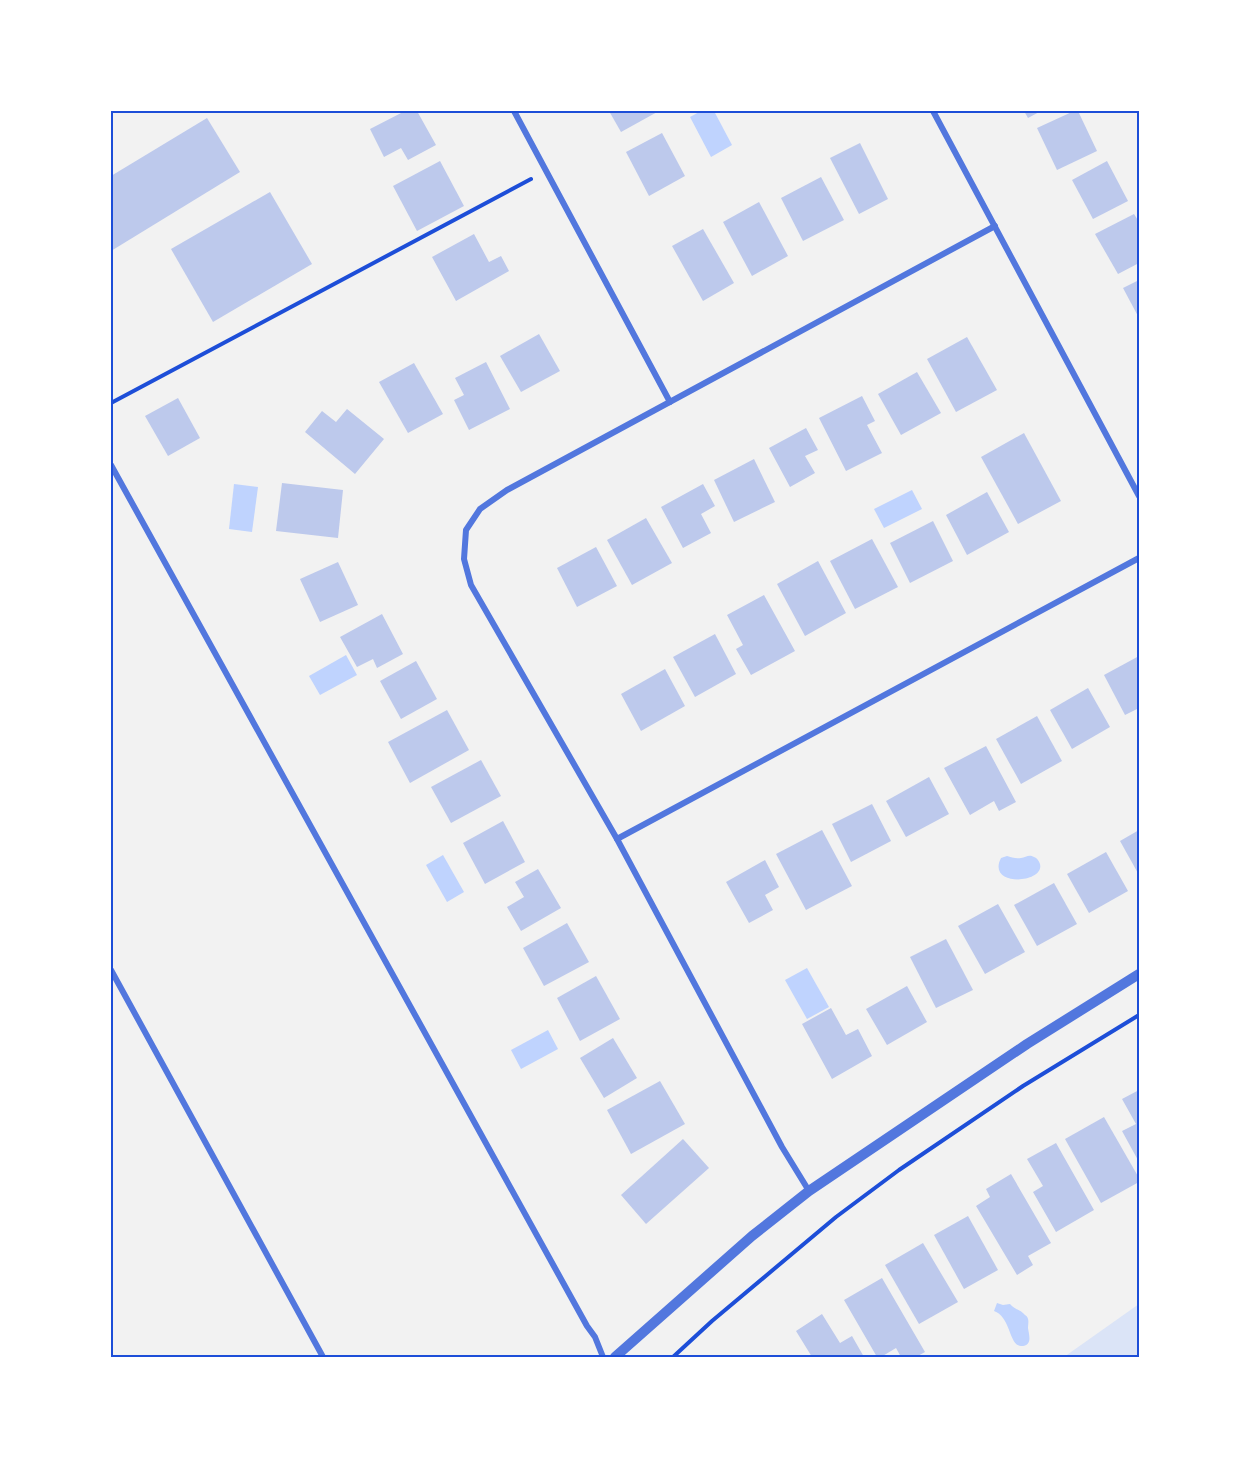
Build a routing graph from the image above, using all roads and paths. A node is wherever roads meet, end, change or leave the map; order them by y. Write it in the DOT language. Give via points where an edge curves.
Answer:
graph roads {
  1 [pos="514,111"];
  2 [pos="933,111"];
  3 [pos="546,171"];
  4 [pos="995,226"];
  5 [pos="670,402"];
  6 [pos="111,403"];
  7 [pos="111,465"];
  8 [pos="1139,496"];
  9 [pos="1139,558"];
  10 [pos="617,839"];
  11 [pos="111,970"];
  12 [pos="1139,974"];
  13 [pos="1139,1015"];
  14 [pos="809,1191"];
  15 [pos="323,1357"];
  16 [pos="603,1357"];
  17 [pos="615,1357"];
  18 [pos="673,1357"];
  1 -- 3 [label="street"];
  2 -- 4 [label="street"];
  3 -- 5 [label="street"];
  3 -- 6 [label="path"];
  4 -- 5 [label="street"];
  4 -- 8 [label="street"];
  5 -- 10 [label="street" via="507,490 480,509 466,531 464,559 471,585"];
  7 -- 16 [label="street"];
  9 -- 10 [label="street"];
  10 -- 14 [label="street"];
  11 -- 15 [label="street"];
  12 -- 14 [label="street" via="1027,1044"];
  13 -- 18 [label="path" via="1023,1086 899,1170 845,1210"];
  14 -- 17 [label="street"];
}
